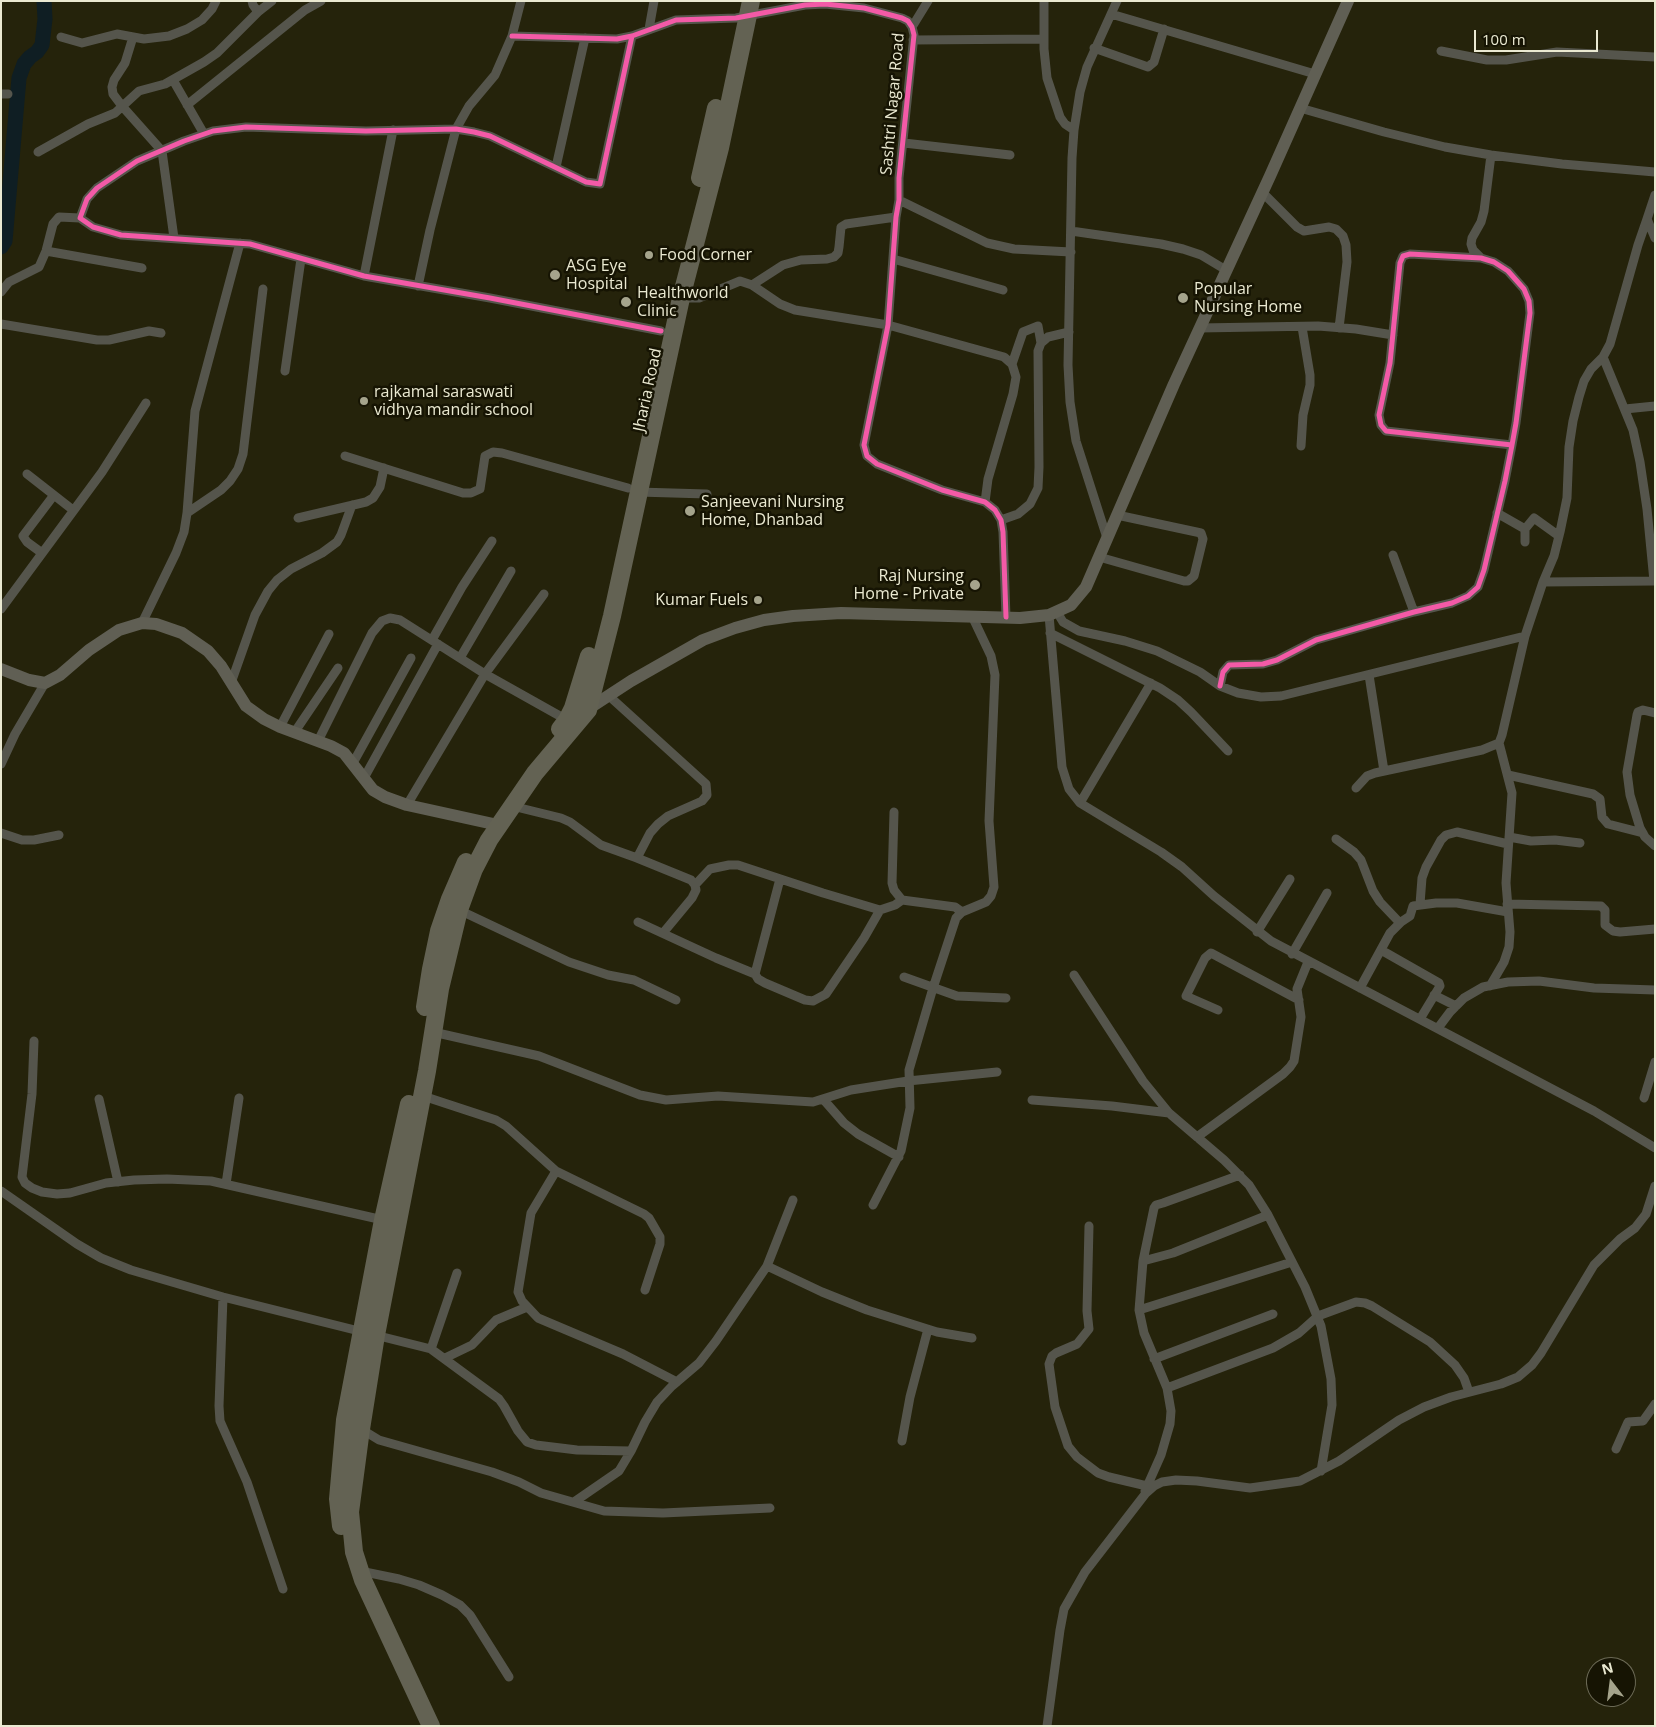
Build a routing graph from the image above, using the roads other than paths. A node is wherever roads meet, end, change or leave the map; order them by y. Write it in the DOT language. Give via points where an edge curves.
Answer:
graph roads {
  1 [pos="216,1"];
  2 [pos="252,1"];
  3 [pos="272,1"];
  4 [pos="321,1"];
  5 [pos="521,1"];
  6 [pos="654,1"];
  7 [pos="928,1"];
  8 [pos="1044,1"];
  9 [pos="1117,1"];
  10 [pos="1348,1"];
  11 [pos="864,4"];
  12 [pos="743,9"];
  13 [pos="258,12"];
  14 [pos="1111,14"];
  15 [pos="912,27"];
  16 [pos="649,29"];
  17 [pos="1164,29"];
  18 [pos="512,36"];
  19 [pos="632,36"];
  20 [pos="61,37"];
  21 [pos="133,37"];
  22 [pos="585,38"];
  23 [pos="1044,39"];
  24 [pos="914,40"];
  25 [pos="1094,48"];
  26 [pos="1441,51"];
  27 [pos="1655,57"];
  28 [pos="1315,74"];
  29 [pos="173,80"];
  30 [pos="187,105"];
  31 [pos="122,106"];
  32 [pos="1300,108"];
  33 [pos="456,129"];
  34 [pos="393,130"];
  35 [pos="1074,130"];
  36 [pos="204,134"];
  37 [pos="904,144"];
  38 [pos="162,150"];
  39 [pos="38,152"];
  40 [pos="1010,155"];
  41 [pos="1491,155"];
  42 [pos="556,168"];
  43 [pos="1655,172"];
  44 [pos="1262,192"];
  45 [pos="1655,195"];
  46 [pos="899,200"];
  47 [pos="896,216"];
  48 [pos="80,218"];
  49 [pos="1647,219"];
  50 [pos="1072,230"];
  51 [pos="174,238"];
  52 [pos="1655,238"];
  53 [pos="240,243"];
  54 [pos="46,251"];
  55 [pos="1071,252"];
  56 [pos="301,258"];
  57 [pos="1480,258"];
  58 [pos="893,260"];
  59 [pos="142,268"];
  60 [pos="1226,270"];
  61 [pos="364,276"];
  62 [pos="752,285"];
  63 [pos="418,286"];
  64 [pos="263,289"];
  65 [pos="1003,290"];
  66 [pos="1,292"];
  67 [pos="676,296"];
  68 [pos="1,324"];
  69 [pos="888,325"];
  70 [pos="1302,327"];
  71 [pos="1199,328"];
  72 [pos="1339,328"];
  73 [pos="661,331"];
  74 [pos="1069,332"];
  75 [pos="161,333"];
  76 [pos="1393,335"];
  77 [pos="1041,343"];
  78 [pos="1603,357"];
  79 [pos="1012,364"];
  80 [pos="285,371"];
  81 [pos="146,404"];
  82 [pos="1655,406"];
  83 [pos="1624,409"];
  84 [pos="1512,445"];
  85 [pos="1300,446"];
  86 [pos="345,456"];
  87 [pos="384,468"];
  88 [pos="27,474"];
  89 [pos="633,490"];
  90 [pos="707,494"];
  91 [pos="54,495"];
  92 [pos="985,502"];
  93 [pos="352,505"];
  94 [pos="73,510"];
  95 [pos="188,513"];
  96 [pos="1497,513"];
  97 [pos="1117,515"];
  98 [pos="298,518"];
  99 [pos="1001,520"];
  100 [pos="1526,529"];
  101 [pos="1559,536"];
  102 [pos="1107,538"];
  103 [pos="492,541"];
  104 [pos="1525,542"];
  105 [pos="42,553"];
  106 [pos="1393,555"];
  107 [pos="1099,557"];
  108 [pos="511,571"];
  109 [pos="1654,581"];
  110 [pos="1542,582"];
  111 [pos="544,594"];
  112 [pos="1,609"];
  113 [pos="1414,612"];
  114 [pos="1053,613"];
  115 [pos="972,616"];
  116 [pos="1006,618"];
  117 [pos="142,623"];
  118 [pos="1050,633"];
  119 [pos="330,634"];
  120 [pos="1525,636"];
  121 [pos="435,642"];
  122 [pos="411,658"];
  123 [pos="460,658"];
  124 [pos="1,668"];
  125 [pos="338,668"];
  126 [pos="485,674"];
  127 [pos="1369,675"];
  128 [pos="45,683"];
  129 [pos="231,683"];
  130 [pos="1151,683"];
  131 [pos="1220,686"];
  132 [pos="609,696"];
  133 [pos="588,710"];
  134 [pos="1655,713"];
  135 [pos="567,720"];
  136 [pos="280,728"];
  137 [pos="294,732"];
  138 [pos="318,741"];
  139 [pos="1499,743"];
  140 [pos="1228,751"];
  141 [pos="352,763"];
  142 [pos="1,764"];
  143 [pos="1384,771"];
  144 [pos="1508,775"];
  145 [pos="364,778"];
  146 [pos="1356,788"];
  147 [pos="1080,803"];
  148 [pos="407,804"];
  149 [pos="512,806"];
  150 [pos="894,812"];
  151 [pos="493,824"];
  152 [pos="1,833"];
  153 [pos="1643,834"];
  154 [pos="58,835"];
  155 [pos="1336,839"];
  156 [pos="1509,840"];
  157 [pos="1580,843"];
  158 [pos="1655,846"];
  159 [pos="637,858"];
  160 [pos="1290,878"];
  161 [pos="780,879"];
  162 [pos="695,885"];
  163 [pos="1327,893"];
  164 [pos="902,900"];
  165 [pos="1420,904"];
  166 [pos="1508,908"];
  167 [pos="459,910"];
  168 [pos="880,910"];
  169 [pos="962,912"];
  170 [pos="638,922"];
  171 [pos="1400,923"];
  172 [pos="1655,929"];
  173 [pos="1257,932"];
  174 [pos="662,933"];
  175 [pos="1381,950"];
  176 [pos="1292,954"];
  177 [pos="1308,962"];
  178 [pos="755,974"];
  179 [pos="1074,975"];
  180 [pos="904,976"];
  181 [pos="1490,986"];
  182 [pos="932,988"];
  183 [pos="1360,988"];
  184 [pos="1655,990"];
  185 [pos="1434,995"];
  186 [pos="1006,998"];
  187 [pos="676,1000"];
  188 [pos="1299,1000"];
  189 [pos="1456,1006"];
  190 [pos="1218,1010"];
  191 [pos="1420,1019"];
  192 [pos="1438,1028"];
  193 [pos="34,1041"];
  194 [pos="429,1041"];
  195 [pos="1655,1062"];
  196 [pos="422,1070"];
  197 [pos="997,1072"];
  198 [pos="908,1080"];
  199 [pos="423,1096"];
  200 [pos="239,1098"];
  201 [pos="1644,1098"];
  202 [pos="99,1099"];
  203 [pos="823,1099"];
  204 [pos="1032,1100"];
  205 [pos="1169,1113"];
  206 [pos="1197,1137"];
  207 [pos="1655,1148"];
  208 [pos="899,1157"];
  209 [pos="556,1171"];
  210 [pos="1240,1175"];
  211 [pos="118,1182"];
  212 [pos="226,1184"];
  213 [pos="1655,1186"];
  214 [pos="1,1191"];
  215 [pos="793,1200"];
  216 [pos="873,1205"];
  217 [pos="1268,1215"];
  218 [pos="383,1220"];
  219 [pos="1089,1226"];
  220 [pos="1143,1261"];
  221 [pos="1292,1262"];
  222 [pos="767,1266"];
  223 [pos="457,1273"];
  224 [pos="645,1290"];
  225 [pos="223,1297"];
  226 [pos="527,1307"];
  227 [pos="1139,1310"];
  228 [pos="1272,1314"];
  229 [pos="1318,1316"];
  230 [pos="928,1329"];
  231 [pos="369,1333"];
  232 [pos="972,1338"];
  233 [pos="431,1349"];
  234 [pos="444,1358"];
  235 [pos="1154,1359"];
  236 [pos="677,1382"];
  237 [pos="1166,1388"];
  238 [pos="1468,1392"];
  239 [pos="1655,1404"];
  240 [pos="361,1429"];
  241 [pos="902,1440"];
  242 [pos="1616,1449"];
  243 [pos="631,1452"];
  244 [pos="1321,1471"];
  245 [pos="1147,1486"];
  246 [pos="1140,1501"];
  247 [pos="574,1502"];
  248 [pos="770,1508"];
  249 [pos="360,1571"];
  250 [pos="283,1589"];
  251 [pos="509,1677"];
  252 [pos="419,1726"];
  253 [pos="431,1726"];
  254 [pos="1047,1726"];
  1 -- 21 [label="street" via="202,20 187,29 170,36"];
  2 -- 13 [label="street"];
  3 -- 13 [label="street"];
  4 -- 30 [label="street" via="305,10"];
  5 -- 18 [label="street"];
  6 -- 16 [label="street"];
  7 -- 15 [label="street"];
  8 -- 23 [label="street"];
  9 -- 14 [label="street"];
  10 -- 28 [label="main road"];
  11 -- 12 [label="street, Sashtri Nagar Road"];
  11 -- 15 [label="street, Sashtri Nagar Road" via="902,18"];
  12 -- 16 [label="street, Sashtri Nagar Road" via="676,20"];
  12 -- 67 [label="highway, Jharia Road" via="700,176"];
  13 -- 29 [label="street" via="217,52"];
  14 -- 17 [label="street"];
  14 -- 25 [label="street"];
  15 -- 24 [label="street, Sashtri Nagar Road"];
  16 -- 19 [label="street, Sashtri Nagar Road"];
  17 -- 25 [label="street" via="1154,62 1148,67"];
  17 -- 28 [label="street"];
  18 -- 22 [label="street, Sashtri Nagar Road"];
  18 -- 33 [label="street" via="495,75 469,106"];
  19 -- 22 [label="street, Sashtri Nagar Road"];
  19 -- 42 [label="street" via="600,184 586,182"];
  20 -- 21 [label="street" via="82,43 110,34"];
  21 -- 31 [label="street" via="125,63 112,88"];
  22 -- 42 [label="street"];
  23 -- 24 [label="street"];
  23 -- 35 [label="street" via="1047,78 1055,105 1066,124"];
  24 -- 37 [label="street, Sashtri Nagar Road"];
  25 -- 35 [label="street" via="1080,92"];
  26 -- 27 [label="street" via="1487,60 1557,52"];
  28 -- 32 [label="main road"];
  29 -- 30 [label="street"];
  29 -- 31 [label="street" via="139,91"];
  30 -- 36 [label="street"];
  31 -- 38 [label="street"];
  31 -- 39 [label="street" via="115,113"];
  32 -- 41 [label="street" via="1445,147"];
  32 -- 44 [label="main road"];
  33 -- 34 [label="street"];
  33 -- 42 [label="street" via="490,136"];
  33 -- 63 [label="street"];
  34 -- 36 [label="street" via="246,127"];
  34 -- 61 [label="street"];
  35 -- 50 [label="street"];
  36 -- 38 [label="street"];
  37 -- 40 [label="street"];
  37 -- 46 [label="street, Sashtri Nagar Road"];
  38 -- 48 [label="street" via="96,188 87,199"];
  38 -- 51 [label="street"];
  41 -- 43 [label="street"];
  41 -- 57 [label="street" via="1484,211 1471,244"];
  44 -- 60 [label="main road"];
  44 -- 72 [label="street" via="1304,231 1329,227 1343,236 1347,262"];
  45 -- 49 [label="street"];
  46 -- 47 [label="street, Sashtri Nagar Road"];
  46 -- 55 [label="street" via="987,243 1014,249"];
  47 -- 58 [label="street, Sashtri Nagar Road"];
  47 -- 62 [label="street" via="846,224 839,232 838,253 834,257 783,265"];
  48 -- 51 [label="street" via="93,227 121,234"];
  48 -- 54 [label="street" via="59,217 53,224"];
  49 -- 52 [label="street"];
  49 -- 78 [label="street" via="1610,344"];
  50 -- 55 [label="street"];
  50 -- 60 [label="street" via="1183,249 1201,255"];
  51 -- 53 [label="street"];
  53 -- 56 [label="street"];
  53 -- 95 [label="street" via="195,411"];
  54 -- 59 [label="street"];
  54 -- 66 [label="street" via="39,267 9,282"];
  55 -- 74 [label="street"];
  56 -- 61 [label="street"];
  56 -- 80 [label="street"];
  57 -- 76 [label="street" via="1403,256"];
  57 -- 84 [label="street" via="1508,271 1524,289 1529,301 1529,323"];
  58 -- 65 [label="street"];
  58 -- 69 [label="street, Sashtri Nagar Road"];
  60 -- 71 [label="main road"];
  61 -- 63 [label="street"];
  62 -- 67 [label="street" via="740,282 699,298"];
  62 -- 69 [label="street" via="795,310"];
  63 -- 73 [label="street"];
  64 -- 95 [label="street" via="244,454 230,481"];
  67 -- 73 [label="highway, Jharia Road"];
  67 -- 89 [label="highway, Jharia Road"];
  68 -- 75 [label="street" via="97,340 149,331"];
  69 -- 79 [label="street" via="1004,357"];
  69 -- 92 [label="street, Sashtri Nagar Road" via="864,445 866,456 877,464 942,490"];
  70 -- 71 [label="street"];
  70 -- 72 [label="street"];
  70 -- 85 [label="street" via="1310,385"];
  71 -- 97 [label="main road"];
  72 -- 76 [label="street"];
  73 -- 89 [label="highway, Jharia Road"];
  74 -- 77 [label="street" via="1048,336"];
  74 -- 102 [label="street" via="1070,402 1076,441"];
  76 -- 84 [label="street" via="1380,415 1381,425 1386,431"];
  77 -- 79 [label="street" via="1038,326 1023,332"];
  77 -- 99 [label="street" via="1038,351 1038,488 1030,504 1018,514"];
  78 -- 83 [label="street"];
  78 -- 101 [label="street" via="1584,381 1573,421 1567,498"];
  79 -- 92 [label="street" via="1016,377 1014,394 994,457"];
  81 -- 94 [label="street"];
  82 -- 83 [label="street"];
  83 -- 109 [label="street" via="1633,430 1640,462"];
  84 -- 96 [label="street"];
  86 -- 87 [label="street"];
  87 -- 89 [label="street" via="470,493 480,489 485,456 497,452"];
  87 -- 93 [label="street" via="380,487 373,498"];
  88 -- 91 [label="street"];
  89 -- 90 [label="street"];
  89 -- 133 [label="highway, Jharia Road" via="612,616"];
  89 -- 135 [label="highway, Jharia Road" via="580,691"];
  91 -- 94 [label="street"];
  91 -- 105 [label="street" via="24,536"];
  92 -- 99 [label="street"];
  93 -- 98 [label="street"];
  93 -- 129 [label="street" via="336,542 292,569 268,591 255,615"];
  94 -- 105 [label="street"];
  95 -- 117 [label="street" via="176,553"];
  96 -- 100 [label="street"];
  96 -- 113 [label="street" via="1478,587 1452,603"];
  97 -- 102 [label="main road"];
  97 -- 107 [label="street" via="1201,533 1194,576 1184,581"];
  99 -- 116 [label="street"];
  100 -- 101 [label="street" via="1534,518"];
  100 -- 104 [label="street"];
  101 -- 110 [label="street"];
  102 -- 107 [label="main road"];
  103 -- 121 [label="street" via="462,587"];
  105 -- 112 [label="street"];
  106 -- 113 [label="street"];
  107 -- 114 [label="main road" via="1079,597 1071,605"];
  108 -- 123 [label="street"];
  109 -- 110 [label="street"];
  110 -- 120 [label="street"];
  111 -- 126 [label="street"];
  113 -- 131 [label="street" via="1316,640 1277,660 1263,664 1229,665 1223,672"];
  114 -- 116 [label="main road"];
  114 -- 118 [label="street"];
  114 -- 131 [label="street" via="1079,631 1157,651 1193,668"];
  115 -- 116 [label="main road"];
  115 -- 132 [label="main road" via="841,613 764,620 703,640"];
  115 -- 169 [label="street" via="991,656 995,675 989,821 994,887 986,902"];
  117 -- 128 [label="main road" via="118,630"];
  117 -- 129 [label="main road" via="182,633 194,641 208,651"];
  118 -- 130 [label="street"];
  118 -- 147 [label="street" via="1062,767 1069,788"];
  119 -- 136 [label="street"];
  120 -- 127 [label="street"];
  120 -- 139 [label="street"];
  121 -- 123 [label="street"];
  121 -- 138 [label="street" via="400,620 390,618 382,621 372,633"];
  121 -- 145 [label="street"];
  122 -- 141 [label="street"];
  123 -- 126 [label="street"];
  124 -- 128 [label="main road"];
  125 -- 137 [label="street"];
  126 -- 135 [label="street"];
  126 -- 148 [label="street"];
  127 -- 131 [label="street" via="1281,696 1261,697"];
  127 -- 143 [label="street"];
  128 -- 142 [label="street"];
  129 -- 136 [label="main road" via="246,706"];
  130 -- 140 [label="street" via="1185,706"];
  130 -- 147 [label="street"];
  132 -- 133 [label="main road"];
  132 -- 159 [label="street" via="706,784 707,795 702,801 658,824 650,832"];
  133 -- 135 [label="main road"];
  133 -- 149 [label="highway"];
  134 -- 153 [label="street" via="1644,710 1636,715 1627,772 1630,795"];
  135 -- 151 [label="highway, Jharia Road" via="529,765"];
  136 -- 137 [label="main road"];
  137 -- 138 [label="main road"];
  138 -- 141 [label="main road" via="344,753"];
  139 -- 143 [label="street" via="1482,750"];
  139 -- 144 [label="street"];
  141 -- 145 [label="main road"];
  143 -- 146 [label="street" via="1367,776"];
  144 -- 153 [label="street" via="1593,794 1600,799 1602,816 1608,824"];
  144 -- 156 [label="street" via="1512,793"];
  145 -- 148 [label="main road" via="373,790"];
  147 -- 173 [label="street" via="1182,867"];
  148 -- 151 [label="main road"];
  149 -- 151 [label="highway"];
  149 -- 159 [label="street" via="561,818 601,845"];
  150 -- 164 [label="street" via="892,883"];
  151 -- 167 [label="highway"];
  151 -- 194 [label="highway" via="466,860 444,915 430,969"];
  152 -- 154 [label="street" via="22,840"];
  153 -- 158 [label="street"];
  155 -- 171 [label="street" via="1361,860 1373,891"];
  156 -- 157 [label="street"];
  156 -- 165 [label="street" via="1457,832 1446,835 1426,867"];
  156 -- 166 [label="street"];
  159 -- 162 [label="street" via="691,880"];
  160 -- 173 [label="street"];
  161 -- 162 [label="street" via="729,865 710,869"];
  161 -- 168 [label="street"];
  161 -- 178 [label="street"];
  162 -- 174 [label="street" via="692,898"];
  163 -- 176 [label="street"];
  164 -- 168 [label="street"];
  164 -- 169 [label="street" via="954,907"];
  165 -- 166 [label="street" via="1457,903"];
  165 -- 171 [label="street" via="1413,906 1410,916"];
  166 -- 172 [label="street" via="1601,906 1605,910 1605,924 1613,931"];
  166 -- 181 [label="street" via="1509,947"];
  167 -- 187 [label="street" via="569,962 634,980"];
  167 -- 194 [label="highway"];
  168 -- 178 [label="street" via="826,994 817,1000 806,1000 765,983"];
  169 -- 182 [label="street" via="956,918"];
  170 -- 174 [label="street"];
  171 -- 175 [label="street"];
  173 -- 176 [label="street"];
  174 -- 178 [label="street"];
  175 -- 183 [label="street"];
  175 -- 185 [label="street" via="1438,982 1440,986"];
  176 -- 177 [label="street"];
  177 -- 183 [label="street"];
  177 -- 188 [label="street" via="1297,988"];
  179 -- 205 [label="street" via="1143,1081"];
  180 -- 182 [label="street"];
  181 -- 184 [label="street" via="1539,981 1594,988"];
  181 -- 189 [label="street" via="1482,987"];
  182 -- 186 [label="street" via="957,996"];
  182 -- 198 [label="street"];
  183 -- 191 [label="street"];
  185 -- 189 [label="street"];
  185 -- 191 [label="street"];
  188 -- 190 [label="street" via="1211,953 1205,958 1186,996"];
  188 -- 206 [label="street" via="1297,1051 1290,1067"];
  189 -- 192 [label="street"];
  191 -- 192 [label="street"];
  192 -- 207 [label="street" via="1594,1110"];
  193 -- 211 [label="street" via="32,1094 22,1177 25,1183 42,1192 57,1194"];
  194 -- 196 [label="highway"];
  194 -- 203 [label="street" via="539,1056 640,1095 666,1100 718,1096 813,1102"];
  195 -- 201 [label="street"];
  196 -- 199 [label="highway"];
  196 -- 218 [label="highway"];
  197 -- 198 [label="street"];
  198 -- 203 [label="street" via="851,1090"];
  198 -- 208 [label="street" via="910,1108"];
  199 -- 209 [label="street" via="496,1120"];
  199 -- 231 [label="highway"];
  200 -- 212 [label="street"];
  202 -- 211 [label="street"];
  203 -- 208 [label="street" via="858,1134"];
  204 -- 205 [label="street"];
  205 -- 206 [label="street"];
  206 -- 210 [label="street"];
  208 -- 216 [label="street"];
  209 -- 224 [label="street" via="650,1218 660,1237 660,1244"];
  209 -- 226 [label="street" via="531,1213 518,1292"];
  210 -- 217 [label="street"];
  210 -- 220 [label="street" via="1156,1205"];
  211 -- 212 [label="street" via="167,1179"];
  212 -- 218 [label="street"];
  213 -- 238 [label="street" via="1646,1214 1594,1265 1532,1366 1501,1384"];
  214 -- 225 [label="street" via="101,1258"];
  215 -- 222 [label="street"];
  217 -- 220 [label="street" via="1173,1253"];
  217 -- 221 [label="street"];
  218 -- 231 [label="highway"];
  219 -- 245 [label="street" via="1086,1311 1089,1329 1078,1344 1052,1356 1049,1364 1055,1407 1068,1446 1076,1457 1098,1473"];
  220 -- 227 [label="street"];
  221 -- 227 [label="street"];
  221 -- 229 [label="street"];
  222 -- 230 [label="street" via="867,1310"];
  222 -- 236 [label="street" via="699,1363"];
  223 -- 233 [label="street"];
  225 -- 231 [label="street"];
  225 -- 250 [label="street" via="220,1421 247,1482"];
  226 -- 234 [label="street" via="496,1320 472,1345"];
  226 -- 236 [label="street" via="538,1318 623,1354"];
  227 -- 235 [label="street"];
  228 -- 235 [label="street"];
  229 -- 237 [label="street" via="1272,1348"];
  229 -- 238 [label="street" via="1356,1302 1372,1306 1444,1353 1464,1378"];
  229 -- 244 [label="street" via="1326,1346 1332,1405"];
  230 -- 232 [label="street"];
  230 -- 241 [label="street"];
  231 -- 233 [label="street"];
  231 -- 240 [label="highway"];
  231 -- 252 [label="highway" via="345,1420 338,1499 342,1535 357,1594"];
  233 -- 234 [label="street"];
  234 -- 243 [label="street" via="499,1399 527,1442 577,1450"];
  235 -- 237 [label="street"];
  236 -- 243 [label="street" via="657,1402"];
  237 -- 245 [label="street" via="1170,1424"];
  238 -- 244 [label="street" via="1407,1416"];
  239 -- 242 [label="street" via="1643,1421 1628,1422"];
  240 -- 247 [label="street" via="379,1440 492,1472 541,1493"];
  240 -- 249 [label="highway" via="350,1512 354,1552"];
  243 -- 247 [label="street" via="619,1471"];
  244 -- 246 [label="street" via="1300,1481 1250,1488 1197,1481 1162,1482"];
  245 -- 246 [label="street"];
  246 -- 254 [label="street" via="1085,1572 1064,1609"];
  247 -- 248 [label="street" via="604,1510 646,1513"];
  249 -- 251 [label="street" via="419,1585 460,1605 470,1614"];
  249 -- 253 [label="highway"];
}
